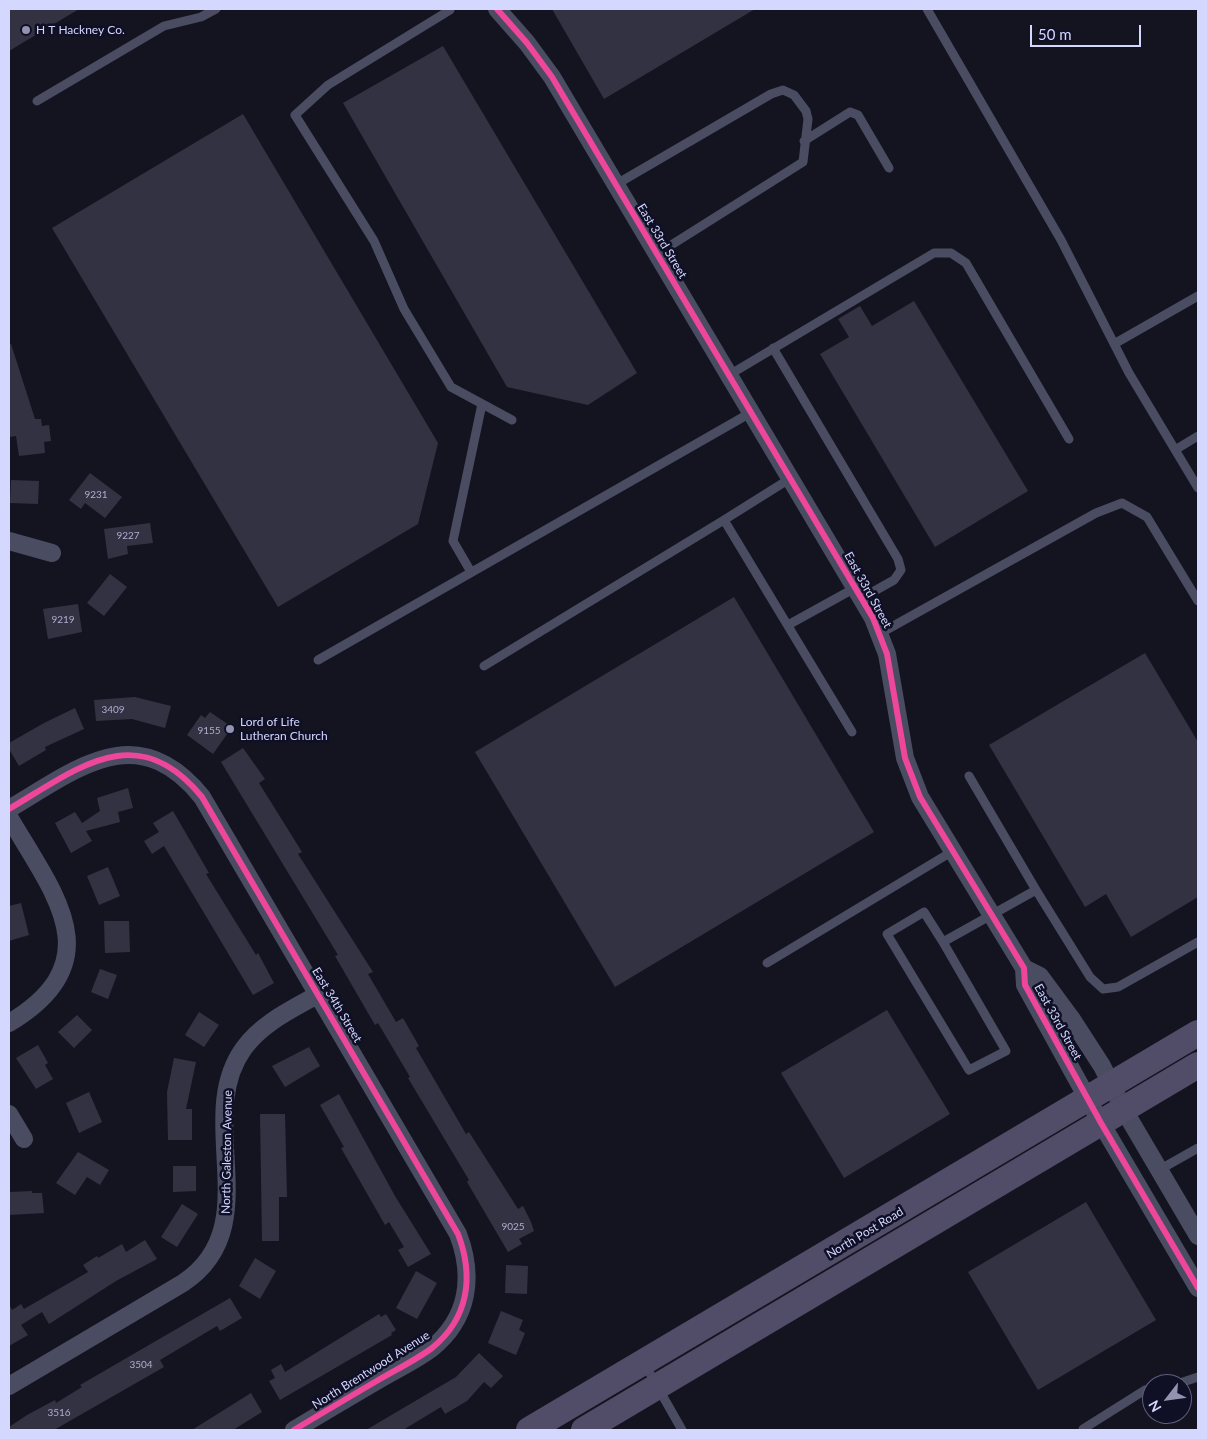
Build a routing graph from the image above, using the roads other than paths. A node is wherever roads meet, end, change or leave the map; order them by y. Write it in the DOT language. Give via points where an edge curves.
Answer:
graph roads {
  1 [pos="216,9"];
  2 [pos="497,9"];
  3 [pos="927,9"];
  4 [pos="450,10"];
  5 [pos="37,101"];
  6 [pos="804,141"];
  7 [pos="890,168"];
  8 [pos="616,185"];
  9 [pos="657,254"];
  10 [pos="1198,296"];
  11 [pos="1114,344"];
  12 [pos="774,348"];
  13 [pos="729,374"];
  14 [pos="482,404"];
  15 [pos="752,412"];
  16 [pos="512,420"];
  17 [pos="1198,436"];
  18 [pos="1069,439"];
  19 [pos="1175,450"];
  20 [pos="791,478"];
  21 [pos="1198,488"];
  22 [pos="724,520"];
  23 [pos="9,541"];
  24 [pos="52,553"];
  25 [pos="471,572"];
  26 [pos="859,593"];
  27 [pos="1198,601"];
  28 [pos="788,625"];
  29 [pos="879,634"];
  30 [pos="318,660"];
  31 [pos="484,666"];
  32 [pos="852,732"];
  33 [pos="969,776"];
  34 [pos="9,809"];
  35 [pos="9,817"];
  36 [pos="953,851"];
  37 [pos="1036,890"];
  38 [pos="992,914"];
  39 [pos="943,942"];
  40 [pos="1198,942"];
  41 [pos="767,963"];
  42 [pos="1024,968"];
  43 [pos="317,995"];
  44 [pos="9,1022"];
  45 [pos="1198,1033"];
  46 [pos="1198,1065"];
  47 [pos="1111,1085"];
  48 [pos="1088,1098"];
  49 [pos="1124,1110"];
  50 [pos="9,1114"];
  51 [pos="1101,1123"];
  52 [pos="24,1139"];
  53 [pos="1198,1148"];
  54 [pos="1160,1170"];
  55 [pos="1198,1236"];
  56 [pos="1198,1288"];
  57 [pos="465,1296"];
  58 [pos="644,1363"];
  59 [pos="9,1386"];
  60 [pos="658,1387"];
  61 [pos="1142,1392"];
  62 [pos="294,1430"];
  63 [pos="530,1430"];
  64 [pos="584,1430"];
  65 [pos="682,1430"];
  66 [pos="1083,1430"];
  1 -- 5 [label="lane" via="201,17 164,26"];
  2 -- 8 [label="street, East 33rd Street" via="544,65"];
  3 -- 11 [label="lane" via="1061,240"];
  4 -- 14 [label="lane" via="328,85 295,115 374,241 404,309 451,387"];
  6 -- 7 [label="lane" via="850,112 858,115"];
  6 -- 8 [label="lane" via="806,112 794,95 783,90"];
  6 -- 9 [label="lane" via="803,162"];
  8 -- 9 [label="street, East 33rd Street"];
  9 -- 13 [label="street, East 33rd Street"];
  10 -- 11 [label="lane"];
  11 -- 19 [label="lane"];
  12 -- 13 [label="lane"];
  12 -- 18 [label="lane" via="934,253 951,253 966,263"];
  12 -- 26 [label="lane" via="898,559 901,570 894,580"];
  13 -- 15 [label="street, East 33rd Street"];
  14 -- 16 [label="lane"];
  14 -- 25 [label="lane" via="452,542"];
  15 -- 20 [label="street, East 33rd Street"];
  15 -- 25 [label="lane"];
  17 -- 19 [label="lane"];
  19 -- 21 [label="lane"];
  20 -- 22 [label="lane"];
  20 -- 26 [label="street, East 33rd Street"];
  22 -- 28 [label="lane"];
  22 -- 31 [label="lane"];
  23 -- 24 [label="street"];
  25 -- 30 [label="lane"];
  26 -- 28 [label="lane"];
  26 -- 29 [label="street, East 33rd Street"];
  27 -- 29 [label="lane" via="1147,517 1122,503 1096,513"];
  28 -- 32 [label="lane"];
  29 -- 36 [label="street, East 33rd Street" via="894,685 905,758 920,797"];
  33 -- 37 [label="lane"];
  34 -- 43 [label="street, East 34th Street" via="93,760 123,755 141,757 180,772 202,797"];
  35 -- 44 [label="street" via="56,897 64,916 67,944 55,983 38,1004"];
  36 -- 38 [label="street, East 33rd Street"];
  36 -- 41 [label="lane"];
  37 -- 38 [label="lane"];
  37 -- 40 [label="lane" via="1090,977 1103,989 1118,987"];
  38 -- 39 [label="lane"];
  38 -- 42 [label="street, East 33rd Street"];
  39 -- 39 [label="lane" via="1006,1051 969,1070 887,934 924,912"];
  42 -- 47 [label="street, East 33rd Street" via="1040,976"];
  42 -- 48 [label="street, East 33rd Street" via="1024,985"];
  43 -- 57 [label="street, East 34th Street" via="458,1234 467,1260"];
  43 -- 59 [label="street, North Galeston Avenue" via="262,1028 233,1066 225,1099 226,1217 218,1246 206,1264 183,1283"];
  45 -- 47 [label="main road, North Post Road"];
  46 -- 49 [label="main road"];
  47 -- 48 [label="main road, North Post Road"];
  47 -- 49 [label="street, East 33rd Street"];
  48 -- 51 [label="street, East 33rd Street"];
  48 -- 58 [label="main road, North Post Road"];
  49 -- 51 [label="main road"];
  49 -- 54 [label="street, East 33rd Street"];
  50 -- 52 [label="street"];
  51 -- 56 [label="street, East 33rd Street"];
  51 -- 60 [label="main road"];
  53 -- 54 [label="lane"];
  54 -- 55 [label="street, East 33rd Street"];
  57 -- 62 [label="street, North Brentwood Avenue" via="455,1322 432,1348"];
  58 -- 60 [label="lane"];
  58 -- 63 [label="main road, North Post Road"];
  60 -- 64 [label="main road"];
  60 -- 65 [label="lane"];
  61 -- 66 [label="lane"];
}
